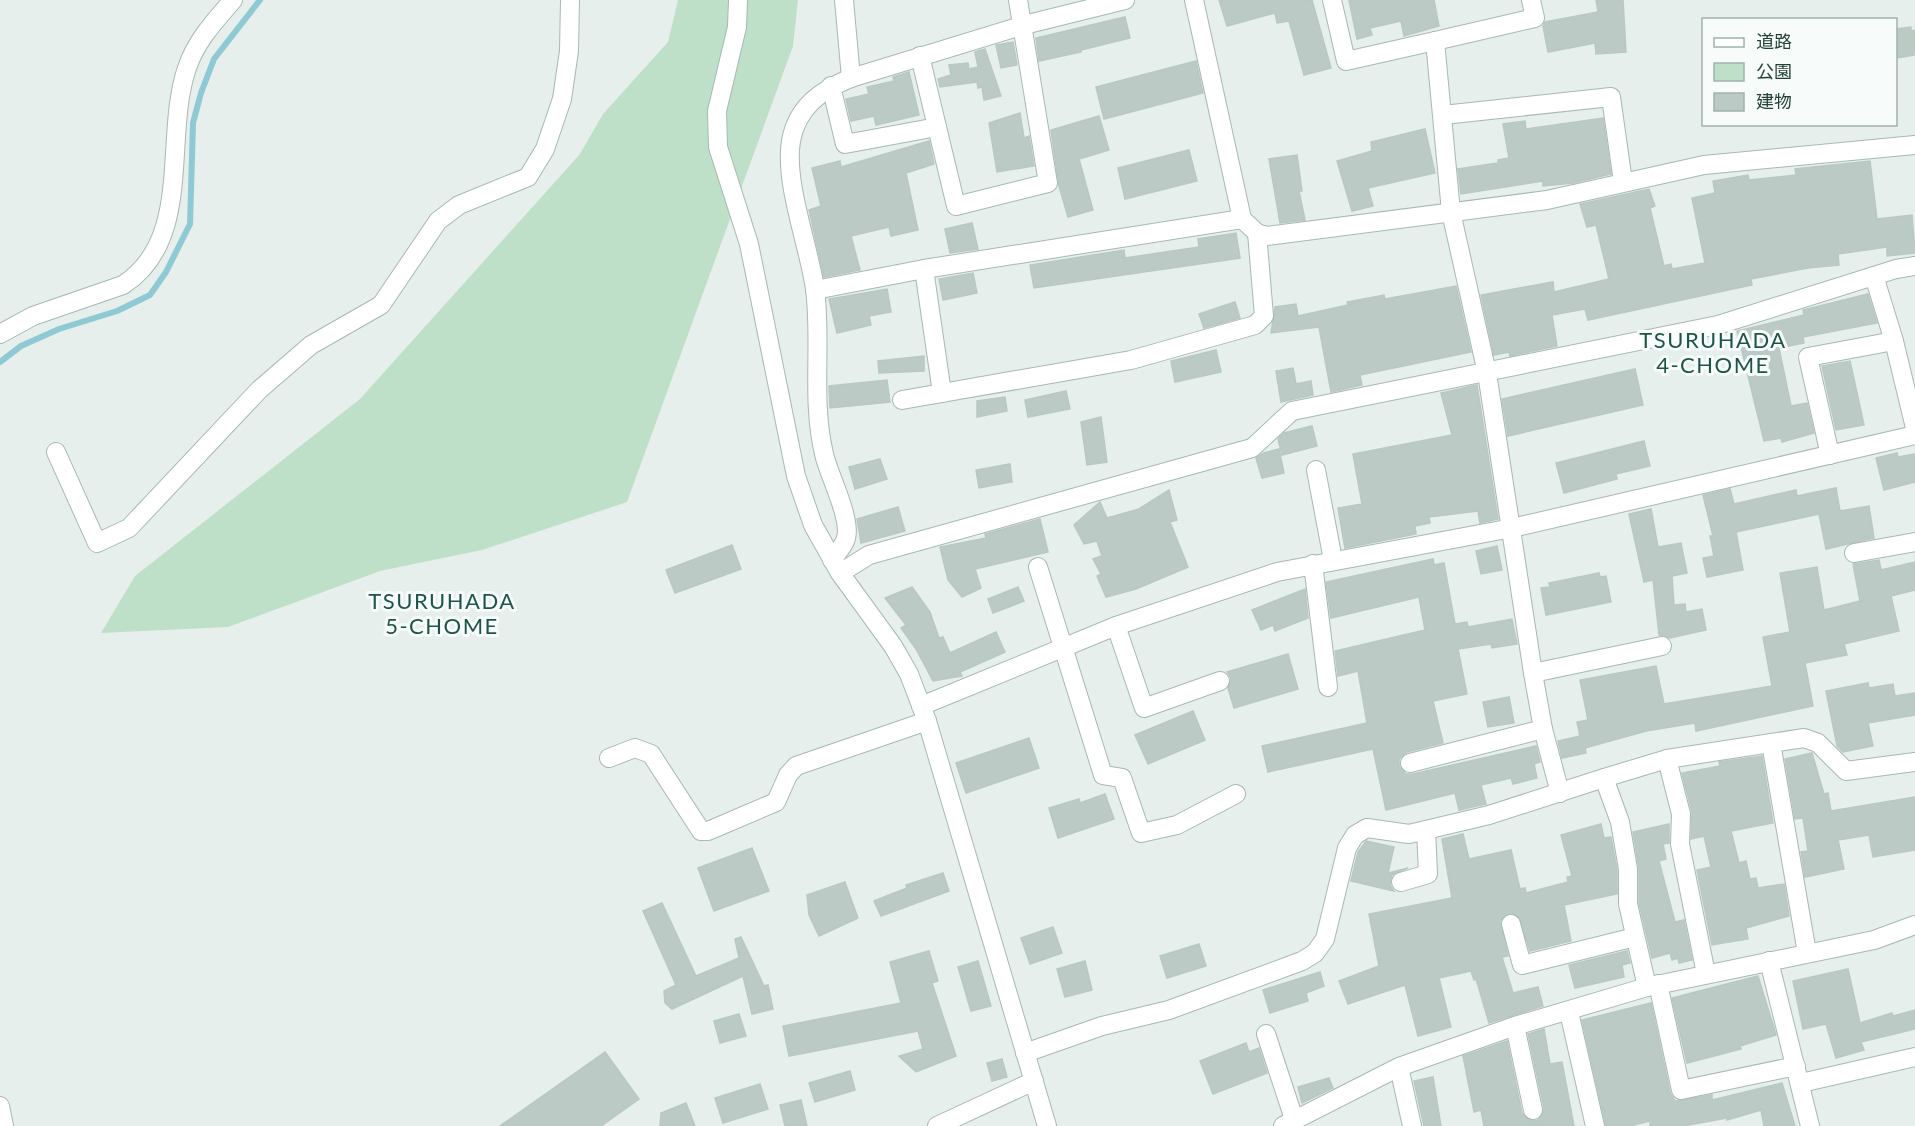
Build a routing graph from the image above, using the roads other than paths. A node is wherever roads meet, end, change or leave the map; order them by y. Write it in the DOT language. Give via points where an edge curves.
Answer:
graph roads {
  1 [pos="233,0"];
  2 [pos="570,0"];
  3 [pos="738,0"];
  4 [pos="844,0"];
  5 [pos="1018,0"];
  6 [pos="1194,0"];
  7 [pos="1332,0"];
  8 [pos="1531,0"];
  9 [pos="1120,1"];
  10 [pos="1024,25"];
  11 [pos="1435,41"];
  12 [pos="920,56"];
  13 [pos="851,78"];
  14 [pos="831,86"];
  15 [pos="1443,115"];
  16 [pos="938,127"];
  17 [pos="1915,145"];
  18 [pos="1623,182"];
  19 [pos="1451,212"];
  20 [pos="1242,219"];
  21 [pos="1257,232"];
  22 [pos="1915,266"];
  23 [pos="924,269"];
  24 [pos="1874,276"];
  25 [pos="815,290"];
  26 [pos="0,334"];
  27 [pos="1894,340"];
  28 [pos="1487,374"];
  29 [pos="942,393"];
  30 [pos="902,399"];
  31 [pos="1915,428"];
  32 [pos="1915,435"];
  33 [pos="56,452"];
  34 [pos="1830,455"];
  35 [pos="1316,470"];
  36 [pos="1512,528"];
  37 [pos="1915,542"];
  38 [pos="1854,553"];
  39 [pos="1333,560"];
  40 [pos="1313,564"];
  41 [pos="836,566"];
  42 [pos="1038,567"];
  43 [pos="1116,626"];
  44 [pos="1063,646"];
  45 [pos="1662,646"];
  46 [pos="1533,673"];
  47 [pos="1220,681"];
  48 [pos="1328,687"];
  49 [pos="924,714"];
  50 [pos="1543,729"];
  51 [pos="1771,743"];
  52 [pos="609,758"];
  53 [pos="1667,759"];
  54 [pos="1915,762"];
  55 [pos="1410,763"];
  56 [pos="1604,778"];
  57 [pos="1560,793"];
  58 [pos="1236,794"];
  59 [pos="1426,830"];
  60 [pos="1401,882"];
  61 [pos="1511,924"];
  62 [pos="1915,925"];
  63 [pos="1635,937"];
  64 [pos="1807,953"];
  65 [pos="1769,961"];
  66 [pos="1706,974"];
  67 [pos="1652,986"];
  68 [pos="1569,1011"];
  69 [pos="1515,1026"];
  70 [pos="1266,1034"];
  71 [pos="1025,1053"];
  72 [pos="1915,1057"];
  73 [pos="1399,1067"];
  74 [pos="1798,1074"];
  75 [pos="1034,1081"];
  76 [pos="0,1106"];
  77 [pos="1533,1110"];
  78 [pos="1288,1123"];
  79 [pos="4,1126"];
  80 [pos="937,1126"];
  81 [pos="1047,1126"];
  82 [pos="1412,1126"];
  83 [pos="1595,1126"];
  84 [pos="1810,1126"];
  1 -- 26 [label="street" via="207,29 187,69 176,111 171,208 166,228 136,277 33,316"];
  2 -- 33 [label="street" via="569,51 562,99 545,149 528,177 459,206 438,221 381,305 310,345 259,390 129,528 97,543"];
  3 -- 41 [label="street" via="737,27 717,111 718,147 749,244 796,477 813,525"];
  4 -- 13 [label="street"];
  5 -- 10 [label="street"];
  6 -- 20 [label="street"];
  7 -- 11 [label="street" via="1346,61"];
  8 -- 11 [label="street" via="1535,18"];
  9 -- 10 [label="street"];
  10 -- 12 [label="street"];
  10 -- 16 [label="street" via="1048,183 956,206"];
  11 -- 15 [label="street"];
  12 -- 13 [label="street"];
  12 -- 16 [label="street"];
  13 -- 14 [label="street"];
  14 -- 16 [label="street" via="845,144"];
  14 -- 25 [label="street" via="812,99 798,119 791,141 790,168"];
  15 -- 18 [label="street" via="1611,97"];
  15 -- 19 [label="street"];
  17 -- 18 [label="street" via="1704,165"];
  18 -- 19 [label="street" via="1547,200"];
  19 -- 21 [label="street" via="1280,236"];
  19 -- 28 [label="street"];
  20 -- 21 [label="street"];
  20 -- 23 [label="street"];
  21 -- 29 [label="street" via="1264,316 1255,325 1131,360"];
  22 -- 24 [label="street"];
  23 -- 25 [label="street"];
  23 -- 29 [label="street"];
  24 -- 27 [label="street"];
  24 -- 28 [label="street" via="1718,325"];
  25 -- 41 [label="street" via="817,404 824,454 846,523 846,540"];
  27 -- 31 [label="street"];
  27 -- 34 [label="street" via="1808,357"];
  28 -- 36 [label="street"];
  28 -- 41 [label="street" via="1292,411 1252,448"];
  29 -- 30 [label="street"];
  32 -- 34 [label="street"];
  34 -- 36 [label="street"];
  35 -- 39 [label="street"];
  36 -- 39 [label="street"];
  36 -- 46 [label="street"];
  37 -- 38 [label="street"];
  39 -- 40 [label="street"];
  40 -- 43 [label="street" via="1276,572"];
  40 -- 48 [label="street"];
  41 -- 49 [label="street" via="893,646"];
  42 -- 44 [label="street"];
  43 -- 44 [label="street"];
  43 -- 47 [label="street" via="1144,708"];
  44 -- 49 [label="street"];
  44 -- 58 [label="street" via="1103,775 1122,778 1141,834 1177,825"];
  45 -- 46 [label="street"];
  46 -- 50 [label="street"];
  49 -- 52 [label="street" via="796,766 776,802 708,831 701,831 651,754 635,748"];
  49 -- 71 [label="street"];
  50 -- 55 [label="street"];
  50 -- 57 [label="street"];
  51 -- 53 [label="street"];
  51 -- 54 [label="street" via="1803,738 1818,743 1846,771"];
  51 -- 64 [label="street"];
  53 -- 56 [label="street"];
  53 -- 66 [label="street" via="1681,814 1680,844"];
  56 -- 57 [label="street"];
  56 -- 63 [label="street" via="1620,822"];
  57 -- 59 [label="street"];
  59 -- 60 [label="street" via="1428,874"];
  59 -- 71 [label="street" via="1409,834 1367,828 1356,835 1347,848 1325,939 1315,953 1302,961 1170,1011 1102,1026"];
  61 -- 63 [label="street" via="1522,965"];
  62 -- 64 [label="street" via="1874,940"];
  63 -- 67 [label="street"];
  64 -- 65 [label="street"];
  65 -- 66 [label="street"];
  65 -- 74 [label="street"];
  66 -- 67 [label="street"];
  67 -- 68 [label="street"];
  67 -- 74 [label="street" via="1681,1090"];
  68 -- 69 [label="street"];
  68 -- 83 [label="street"];
  69 -- 73 [label="street"];
  69 -- 77 [label="street"];
  70 -- 78 [label="street"];
  71 -- 75 [label="street"];
  72 -- 74 [label="street"];
  73 -- 78 [label="street"];
  73 -- 82 [label="street"];
  74 -- 84 [label="street"];
  75 -- 80 [label="street"];
  75 -- 81 [label="street"];
  76 -- 79 [label="street"];
}
